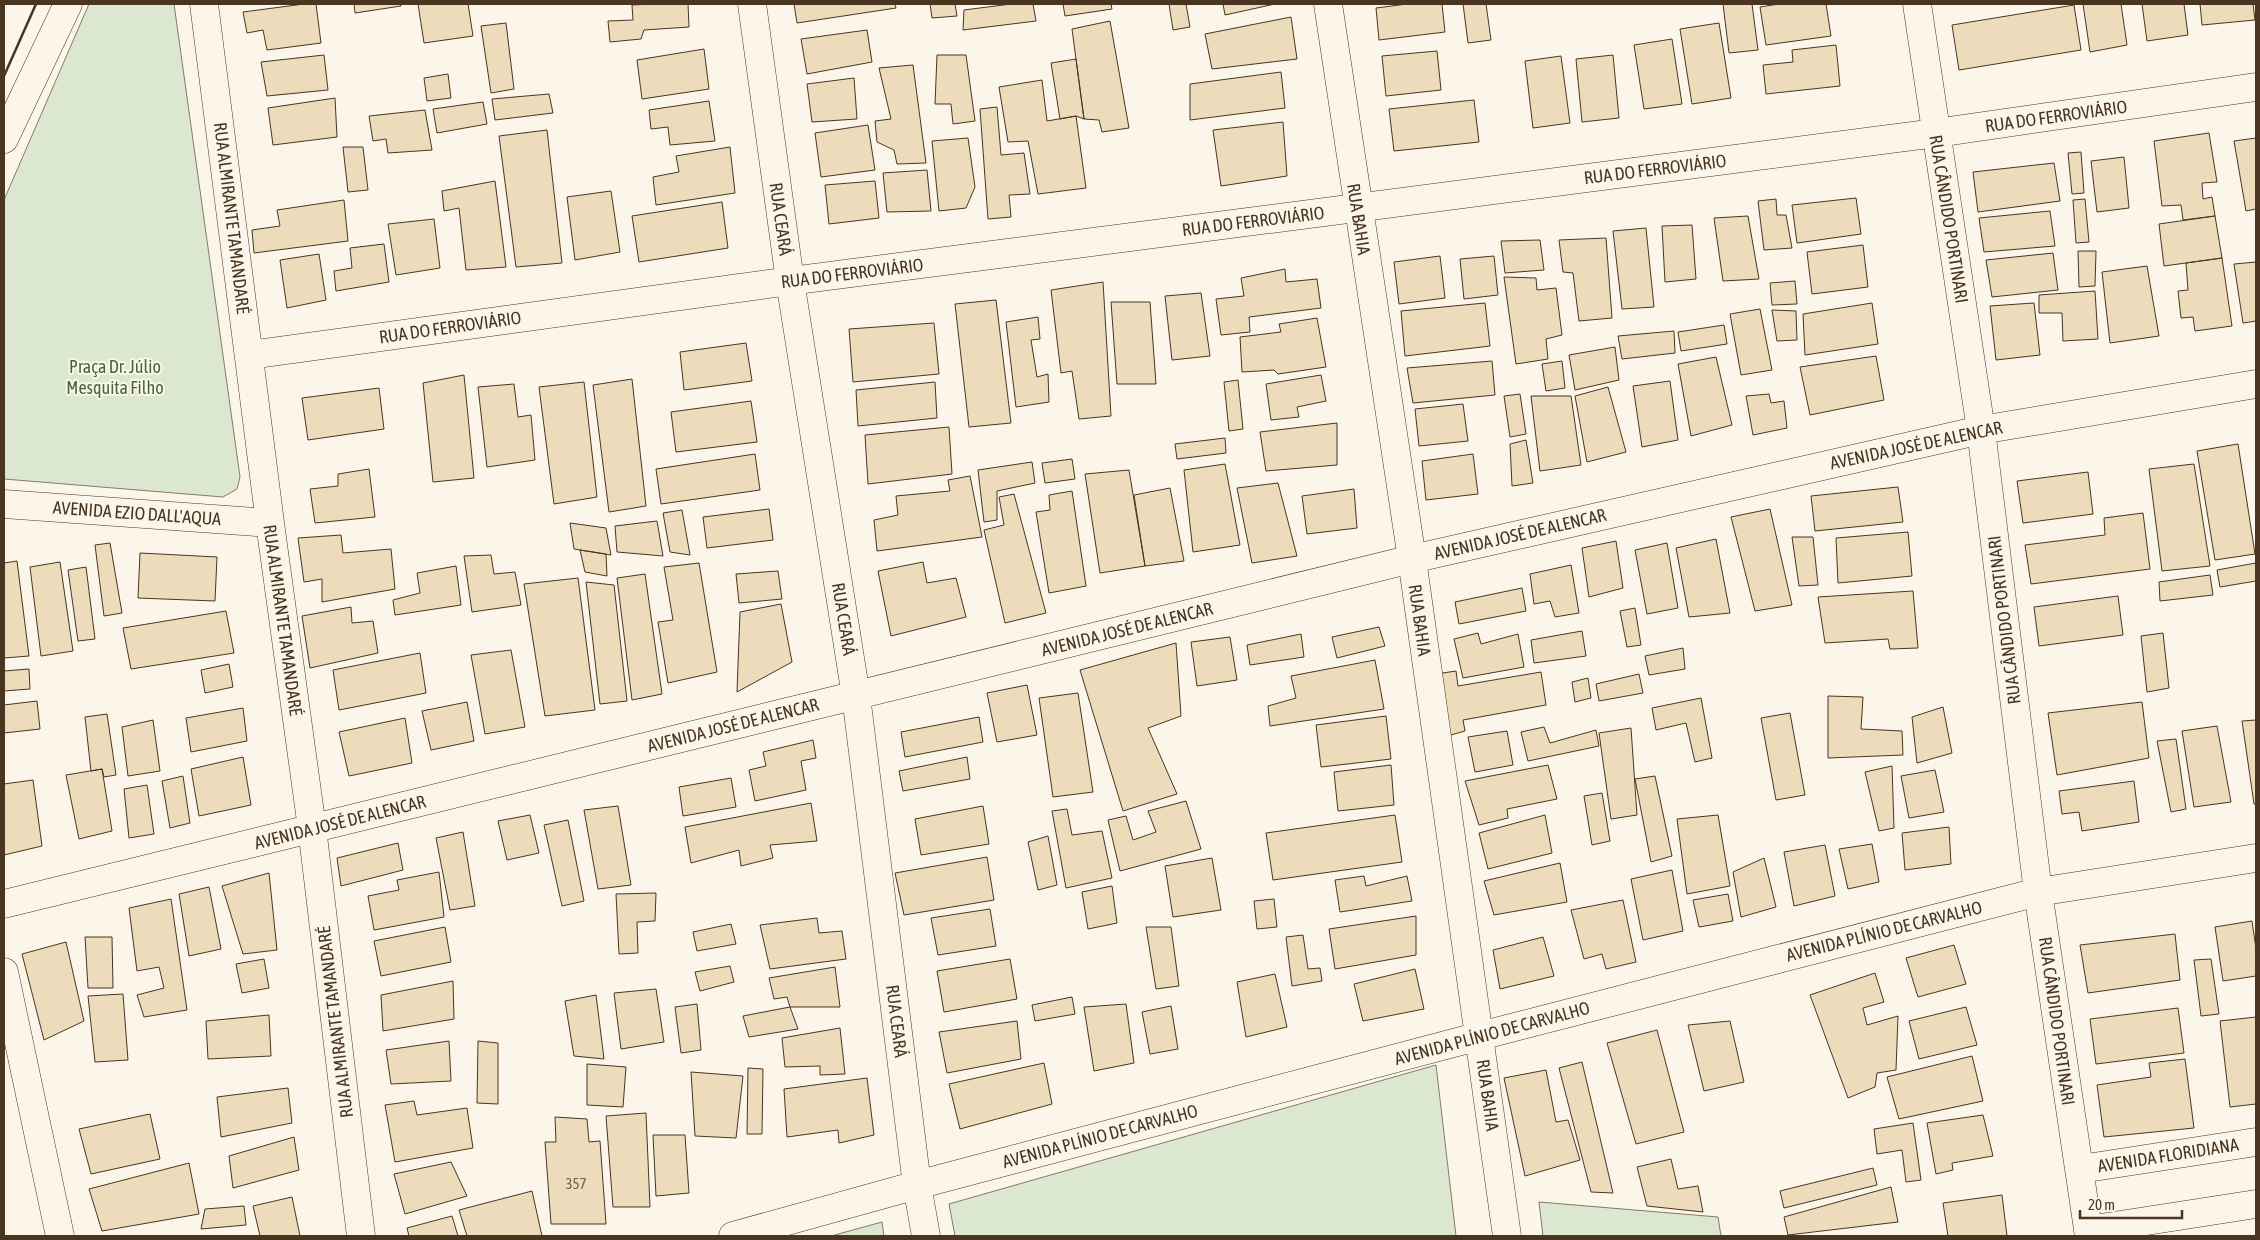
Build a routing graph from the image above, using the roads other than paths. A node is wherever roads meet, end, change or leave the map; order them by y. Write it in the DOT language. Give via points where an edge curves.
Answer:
graph roads {
  1 [pos="68,4"];
  2 [pos="204,4"];
  3 [pos="752,4"];
  4 [pos="1328,4"];
  5 [pos="1917,4"];
  6 [pos="2256,87"];
  7 [pos="1936,133"];
  8 [pos="4,139"];
  9 [pos="1357,207"];
  10 [pos="790,281"];
  11 [pos="250,355"];
  12 [pos="2256,384"];
  13 [pos="1981,430"];
  14 [pos="4,504"];
  15 [pos="270,523"];
  16 [pos="1412,559"];
  17 [pos="856,696"];
  18 [pos="312,828"];
  19 [pos="2256,858"];
  20 [pos="2038,892"];
  21 [pos="4,904"];
  22 [pos="4,972"];
  23 [pos="1480,1036"];
  24 [pos="2256,1142"];
  25 [pos="2079,1167"];
  26 [pos="917,1185"];
  27 [pos="2256,1204"];
  28 [pos="2089,1233"];
  29 [pos="60,1236"];
  30 [pos="361,1236"];
  31 [pos="733,1236"];
  32 [pos="926,1236"];
  33 [pos="1507,1236"];
  1 -- 8 [label="street"];
  2 -- 11 [label="street, RUA ALMIRANTE TAMANDARÉ"];
  3 -- 10 [label="street, RUA CEARÁ"];
  4 -- 9 [label="street, RUA BAHIA"];
  5 -- 7 [label="street, RUA CÂNDIDO PORTINARI"];
  6 -- 7 [label="street, RUA DO FERROVIÁRIO"];
  7 -- 9 [label="street, RUA DO FERROVIÁRIO"];
  7 -- 13 [label="street, RUA CÂNDIDO PORTINARI"];
  9 -- 10 [label="street, RUA DO FERROVIÁRIO"];
  9 -- 16 [label="street, RUA BAHIA"];
  10 -- 11 [label="street, RUA DO FERROVIÁRIO"];
  10 -- 17 [label="street, RUA CEARÁ"];
  11 -- 15 [label="street, RUA ALMIRANTE TAMANDARÉ"];
  12 -- 13 [label="street, AVENIDA JOSÉ DE ALENCAR"];
  13 -- 16 [label="street, AVENIDA JOSÉ DE ALENCAR"];
  13 -- 20 [label="street, RUA CÂNDIDO PORTINARI"];
  14 -- 15 [label="street, AVENIDA EZIO DALL'AQUA"];
  15 -- 18 [label="street, RUA ALMIRANTE TAMANDARÉ"];
  16 -- 17 [label="street, AVENIDA JOSÉ DE ALENCAR"];
  16 -- 23 [label="street, RUA BAHIA"];
  17 -- 18 [label="street, AVENIDA JOSÉ DE ALENCAR"];
  17 -- 26 [label="street, RUA CEARÁ"];
  18 -- 21 [label="street, AVENIDA JOSÉ DE ALENCAR"];
  18 -- 30 [label="street, RUA ALMIRANTE TAMANDARÉ"];
  19 -- 20 [label="street, AVENIDA PLÍNIO DE CARVALHO"];
  20 -- 23 [label="street, AVENIDA PLÍNIO DE CARVALHO"];
  20 -- 25 [label="street, RUA CÂNDIDO PORTINARI"];
  22 -- 29 [label="street"];
  23 -- 26 [label="street, AVENIDA PLÍNIO DE CARVALHO"];
  23 -- 33 [label="street, RUA BAHIA"];
  24 -- 25 [label="street, AVENIDA FLORIDIANA"];
  25 -- 28 [label="street, RUA CÂNDIDO PORTINARI"];
  26 -- 31 [label="street, AVENIDA PLÍNIO DE CARVALHO"];
  26 -- 32 [label="street, RUA CEARÁ"];
  27 -- 28 [label="street"];
}
